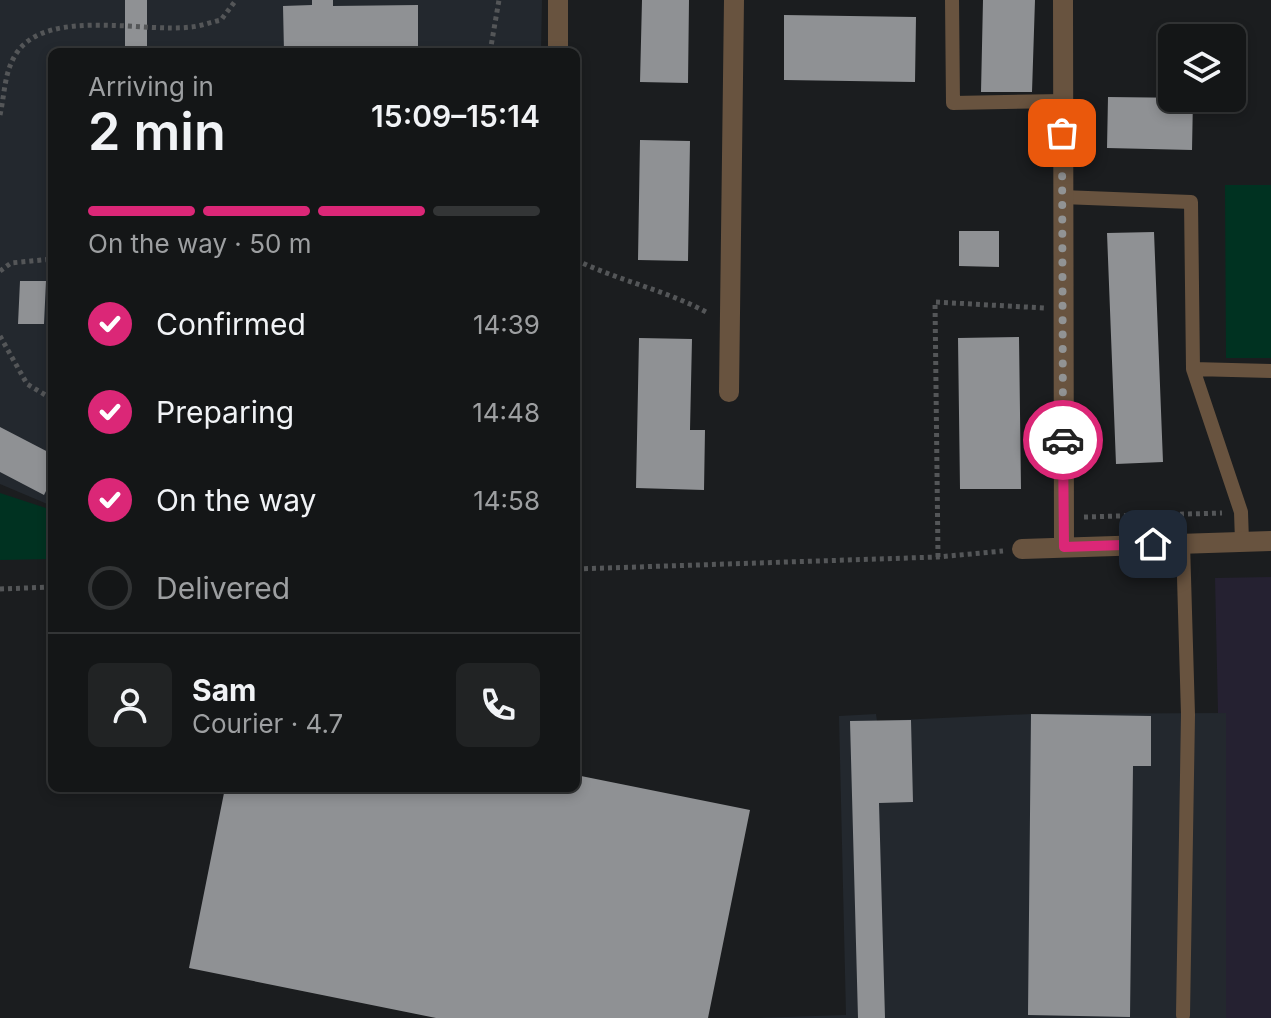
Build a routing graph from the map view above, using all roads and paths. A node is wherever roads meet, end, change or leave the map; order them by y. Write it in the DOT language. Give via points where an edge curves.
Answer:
graph roads {
  1 [pos="236,0"];
  2 [pos="499,0"];
  3 [pos="558,0"];
  4 [pos="734,0"];
  5 [pos="952,0"];
  6 [pos="1063,0"];
  7 [pos="491,48"];
  8 [pos="558,48"];
  9 [pos="1063,101"];
  10 [pos="0,115"];
  11 [pos="1062,197"];
  12 [pos="48,259"];
  13 [pos="580,262"];
  14 [pos="0,271"];
  15 [pos="1061,309"];
  16 [pos="730,325"];
  17 [pos="0,336"];
  18 [pos="1193,369"];
  19 [pos="1271,371"];
  20 [pos="729,392"];
  21 [pos="48,397"];
  22 [pos="1241,512"];
  23 [pos="1063,517"];
  24 [pos="1242,541"];
  25 [pos="1271,541"];
  26 [pos="1183,543"];
  27 [pos="1064,547"];
  28 [pos="1022,549"];
  29 [pos="938,557"];
  30 [pos="580,569"];
  31 [pos="48,587"];
  32 [pos="0,589"];
  33 [pos="1183,1015"];
  1 -- 10 [label="path" via="221,20 192,28 67,26 37,35 19,49 8,68"];
  2 -- 7 [label="path"];
  3 -- 8 [label="street"];
  4 -- 16 [label="street"];
  5 -- 9 [label="lane" via="953,103"];
  6 -- 9 [label="street"];
  9 -- 11 [label="street"];
  11 -- 15 [label="street"];
  11 -- 18 [label="lane" via="1191,202"];
  12 -- 14 [label="path" via="11,263"];
  13 -- 16 [label="path" via="618,280 677,296"];
  15 -- 23 [label="street"];
  15 -- 29 [label="path" via="935,302"];
  16 -- 20 [label="street"];
  17 -- 21 [label="path" via="27,384"];
  18 -- 19 [label="lane"];
  18 -- 22 [label="lane"];
  22 -- 23 [label="path"];
  22 -- 24 [label="lane"];
  23 -- 27 [label="street"];
  24 -- 25 [label="street"];
  24 -- 26 [label="street"];
  26 -- 27 [label="street"];
  26 -- 33 [label="lane" via="1188,715"];
  27 -- 28 [label="street"];
  28 -- 29 [label="path"];
  29 -- 30 [label="path"];
  31 -- 32 [label="path"];
}
